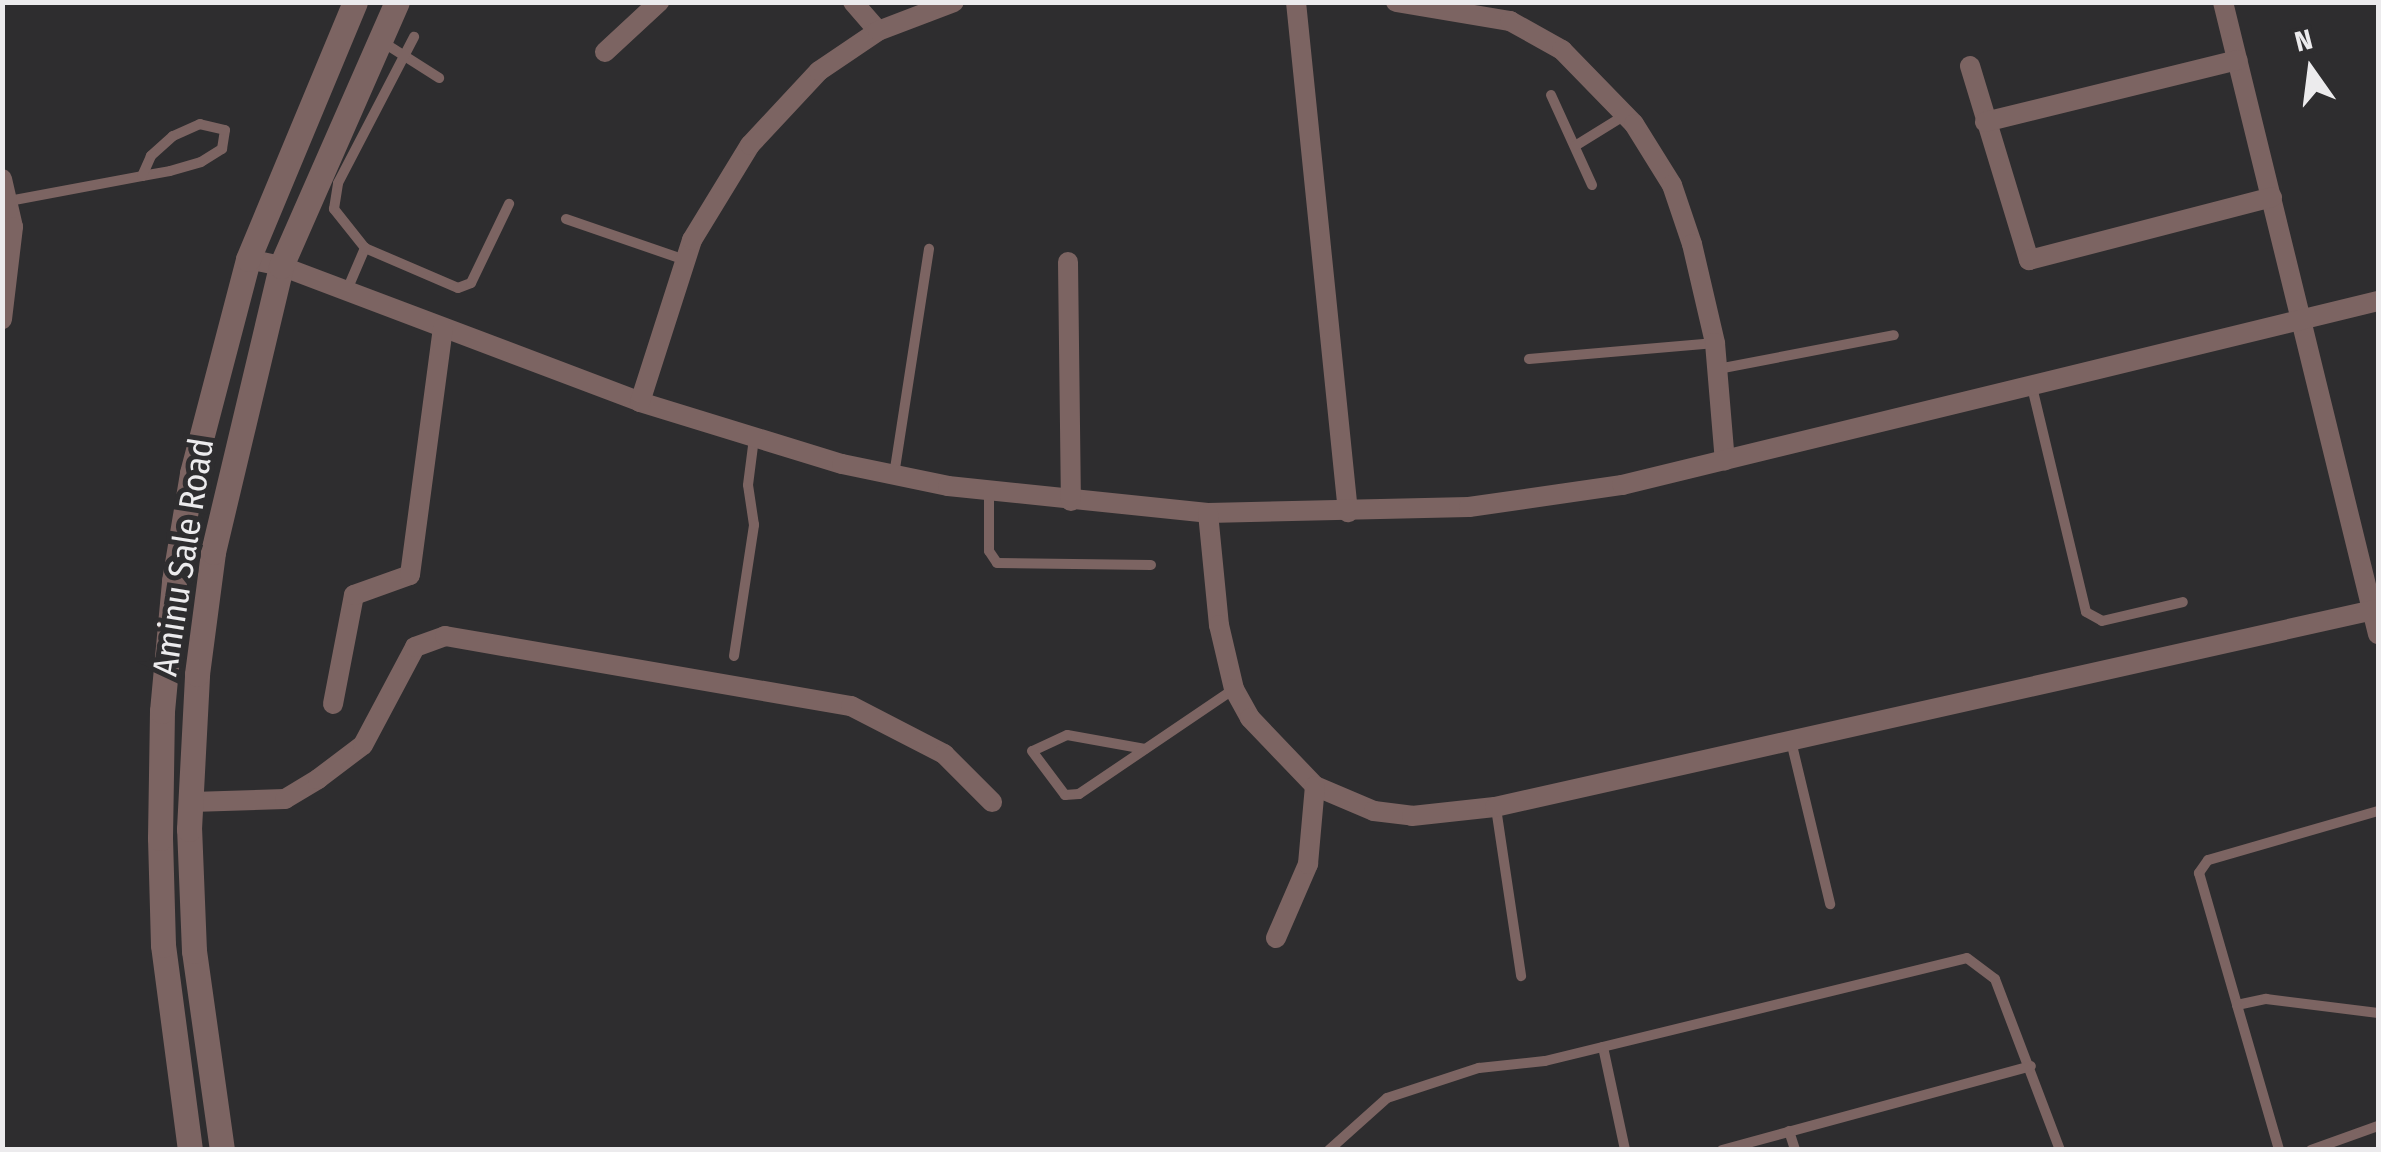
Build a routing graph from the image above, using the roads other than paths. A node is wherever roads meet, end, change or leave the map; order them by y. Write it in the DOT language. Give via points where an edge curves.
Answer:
graph roads {
  1 [pos="355,2"];
  2 [pos="398,2"];
  3 [pos="659,2"];
  4 [pos="854,2"];
  5 [pos="954,2"];
  6 [pos="1296,2"];
  7 [pos="1396,2"];
  8 [pos="2222,2"];
  9 [pos="878,31"];
  10 [pos="414,37"];
  11 [pos="380,40"];
  12 [pos="605,52"];
  13 [pos="402,57"];
  14 [pos="2237,60"];
  15 [pos="1970,66"];
  16 [pos="439,78"];
  17 [pos="1552,95"];
  18 [pos="1625,116"];
  19 [pos="1986,122"];
  20 [pos="1574,146"];
  21 [pos="142,176"];
  22 [pos="2,178"];
  23 [pos="1592,185"];
  24 [pos="2272,197"];
  25 [pos="9,201"];
  26 [pos="509,204"];
  27 [pos="566,219"];
  28 [pos="366,248"];
  29 [pos="930,249"];
  30 [pos="248,259"];
  31 [pos="686,260"];
  32 [pos="1068,262"];
  33 [pos="281,266"];
  34 [pos="346,291"];
  35 [pos="2378,302"];
  36 [pos="2,318"];
  37 [pos="2300,322"];
  38 [pos="443,328"];
  39 [pos="1894,335"];
  40 [pos="1714,342"];
  41 [pos="1530,359"];
  42 [pos="1717,369"];
  43 [pos="2032,387"];
  44 [pos="640,402"];
  45 [pos="754,437"];
  46 [pos="1725,460"];
  47 [pos="894,475"];
  48 [pos="990,491"];
  49 [pos="1070,501"];
  50 [pos="1348,512"];
  51 [pos="1208,513"];
  52 [pos="1151,564"];
  53 [pos="2183,602"];
  54 [pos="2375,610"];
  55 [pos="2378,634"];
  56 [pos="734,656"];
  57 [pos="1234,688"];
  58 [pos="333,704"];
  59 [pos="1791,742"];
  60 [pos="1145,749"];
  61 [pos="1316,786"];
  62 [pos="192,802"];
  63 [pos="992,802"];
  64 [pos="1496,807"];
  65 [pos="2378,811"];
  66 [pos="1830,904"];
  67 [pos="1276,938"];
  68 [pos="1521,976"];
  69 [pos="2236,1005"];
  70 [pos="2378,1013"];
  71 [pos="1602,1047"];
  72 [pos="2031,1066"];
  73 [pos="2378,1126"];
  74 [pos="1790,1130"];
  75 [pos="190,1150"];
  76 [pos="222,1150"];
  77 [pos="1328,1150"];
  78 [pos="1625,1150"];
  79 [pos="1722,1150"];
  80 [pos="1795,1150"];
  81 [pos="2060,1150"];
  82 [pos="2279,1150"];
  83 [pos="2311,1150"];
  1 -- 30 [label="street, Aminu Sale Road"];
  2 -- 11 [label="street, Aminu Sale Road"];
  3 -- 12 [label="street"];
  4 -- 9 [label="street"];
  5 -- 9 [label="street"];
  6 -- 50 [label="street"];
  7 -- 18 [label="street" via="1510,21 1562,50"];
  8 -- 14 [label="street"];
  9 -- 31 [label="street" via="819,70 750,145"];
  10 -- 13 [label="lane"];
  11 -- 13 [label="lane"];
  11 -- 33 [label="street, Aminu Sale Road"];
  13 -- 16 [label="lane"];
  13 -- 28 [label="lane" via="338,183 334,209"];
  14 -- 19 [label="street"];
  14 -- 24 [label="street"];
  15 -- 19 [label="street"];
  17 -- 20 [label="lane"];
  18 -- 20 [label="lane"];
  18 -- 40 [label="street" via="1672,185"];
  19 -- 24 [label="street" via="2029,260"];
  20 -- 23 [label="lane"];
  21 -- 21 [label="lane" via="151,156 173,136 200,124 224,130 222,149 212,157"];
  21 -- 25 [label="lane"];
  22 -- 25 [label="street"];
  24 -- 37 [label="street"];
  25 -- 36 [label="street" via="13,262"];
  26 -- 28 [label="lane" via="472,283 458,288"];
  27 -- 31 [label="lane"];
  28 -- 34 [label="lane"];
  29 -- 47 [label="lane"];
  30 -- 33 [label="street"];
  30 -- 75 [label="street, Aminu Sale Road" via="192,474 162,711 164,944"];
  31 -- 44 [label="street"];
  32 -- 49 [label="street"];
  33 -- 34 [label="street"];
  33 -- 62 [label="street, Aminu Sale Road" via="212,552 197,674"];
  34 -- 38 [label="street"];
  35 -- 37 [label="street"];
  37 -- 43 [label="street"];
  37 -- 54 [label="street"];
  38 -- 44 [label="street"];
  38 -- 58 [label="street" via="410,575 354,595"];
  39 -- 42 [label="lane"];
  40 -- 41 [label="lane"];
  40 -- 42 [label="street"];
  42 -- 46 [label="street"];
  43 -- 46 [label="street"];
  43 -- 53 [label="lane" via="2086,612 2102,621"];
  44 -- 45 [label="street"];
  45 -- 47 [label="street"];
  45 -- 56 [label="lane" via="748,484 754,525"];
  46 -- 50 [label="street" via="1546,498"];
  47 -- 48 [label="street"];
  48 -- 49 [label="street"];
  48 -- 52 [label="lane" via="989,551 997,563"];
  49 -- 51 [label="street"];
  50 -- 51 [label="street"];
  51 -- 57 [label="street" via="1219,625"];
  54 -- 55 [label="street"];
  54 -- 59 [label="street"];
  57 -- 60 [label="lane"];
  57 -- 61 [label="street" via="1275,750"];
  59 -- 64 [label="street"];
  59 -- 66 [label="lane"];
  60 -- 60 [label="lane" via="1067,735 1032,750 1072,796"];
  61 -- 64 [label="street" via="1374,811 1412,816"];
  61 -- 67 [label="street" via="1308,864"];
  62 -- 63 [label="street" via="285,799 318,779 363,744 415,647 444,636 851,706 944,754"];
  62 -- 76 [label="street, Aminu Sale Road" via="194,951"];
  64 -- 68 [label="lane"];
  65 -- 69 [label="lane" via="2208,860 2199,872"];
  69 -- 70 [label="lane" via="2266,999"];
  69 -- 82 [label="lane"];
  71 -- 72 [label="lane" via="1967,958 1995,978"];
  71 -- 77 [label="lane" via="1479,1068 1387,1098"];
  71 -- 78 [label="lane"];
  72 -- 74 [label="lane"];
  72 -- 81 [label="lane"];
  73 -- 83 [label="lane"];
  74 -- 79 [label="lane"];
  74 -- 80 [label="lane"];
}
